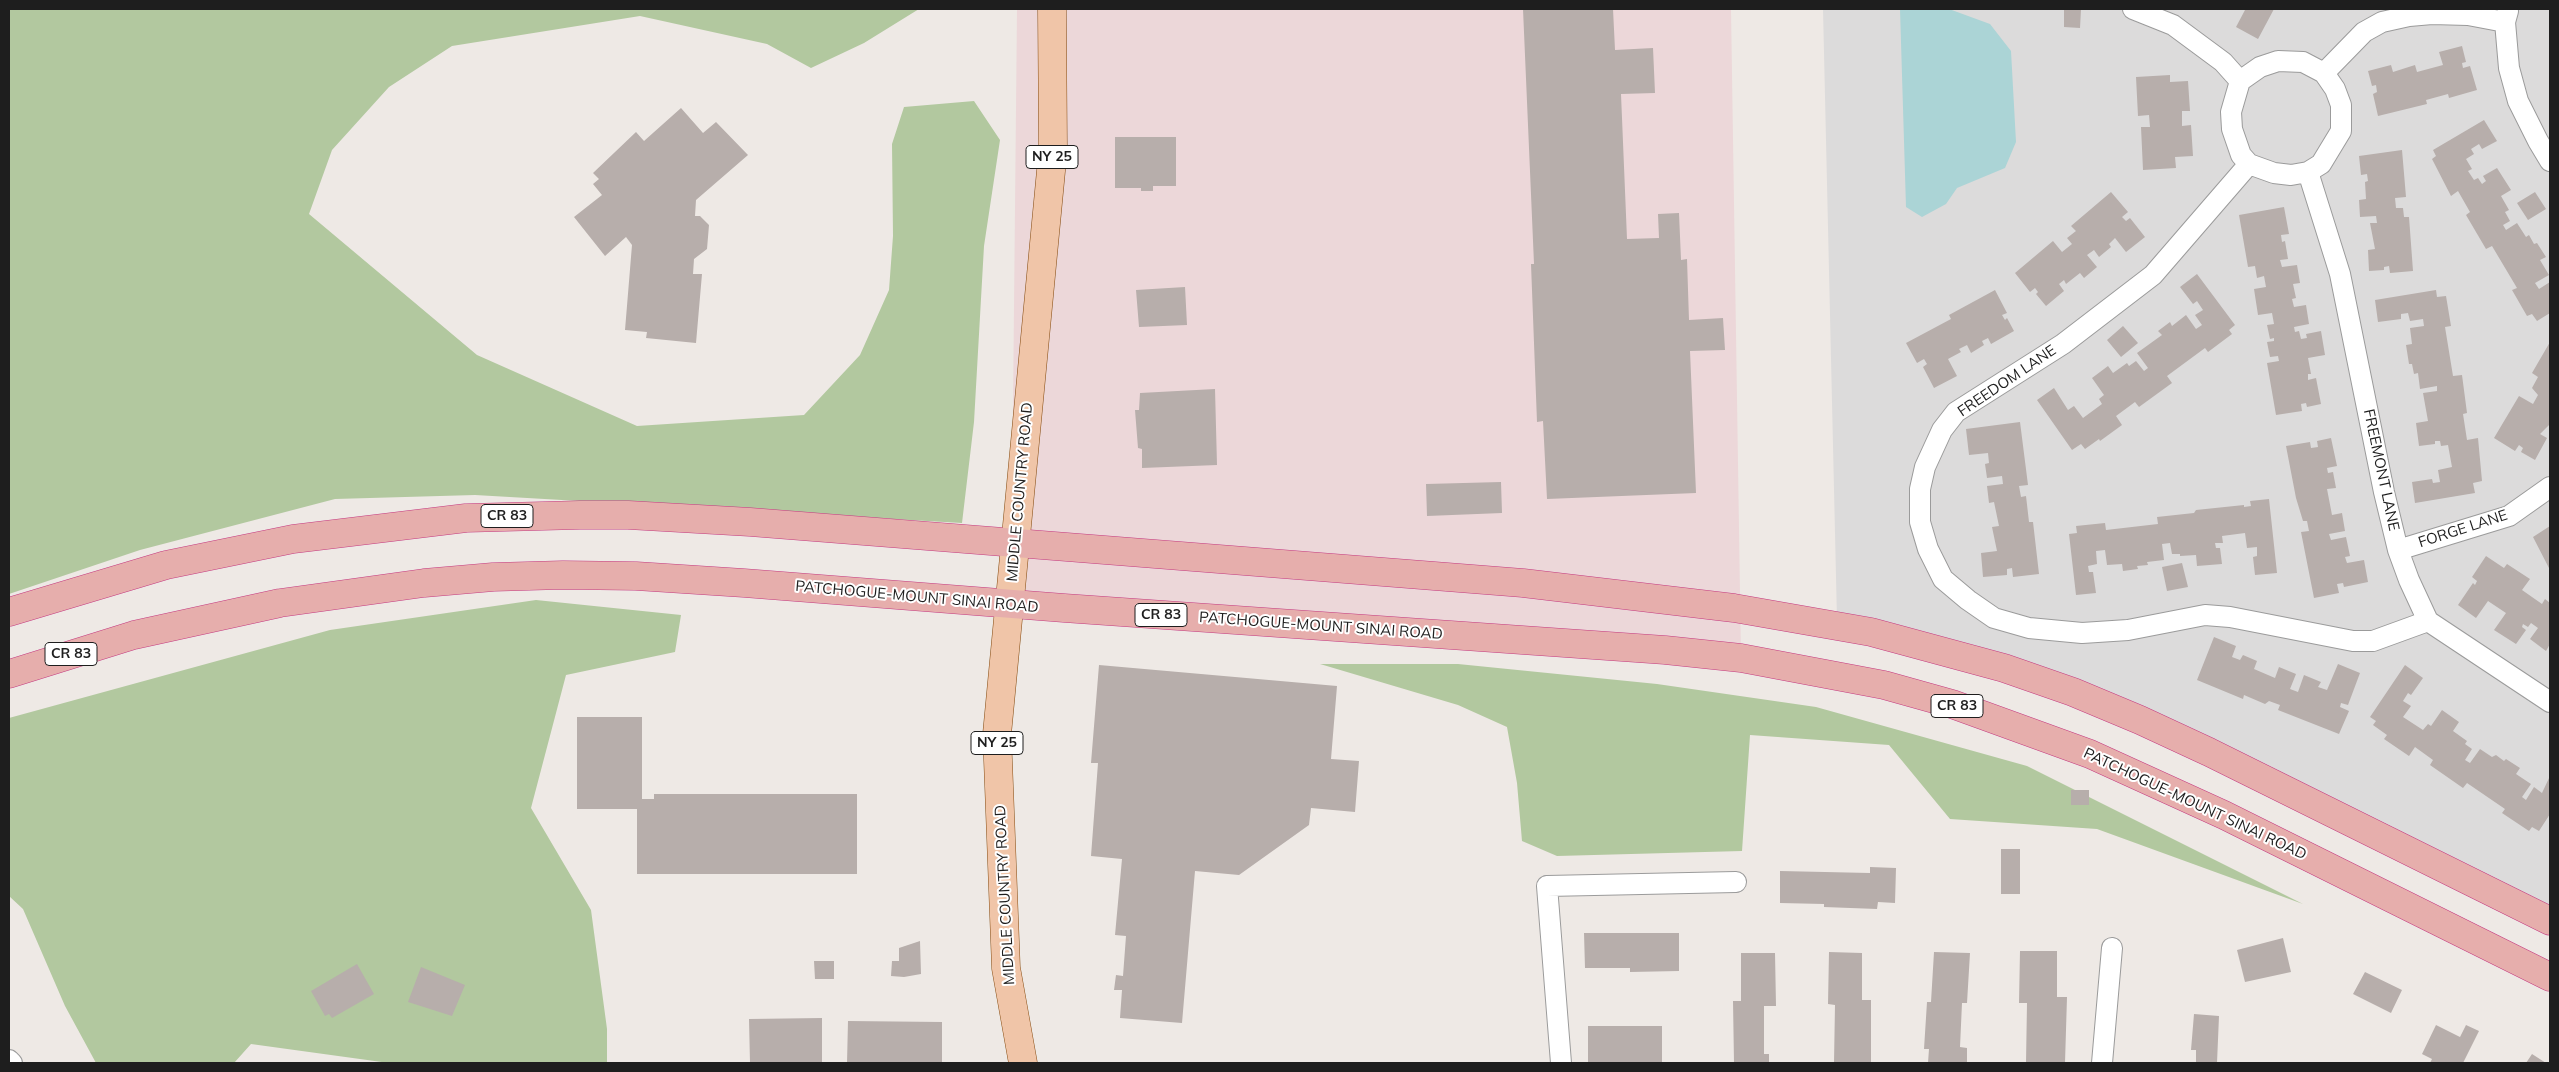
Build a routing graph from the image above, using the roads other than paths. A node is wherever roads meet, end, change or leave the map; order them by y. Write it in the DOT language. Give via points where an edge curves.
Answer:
graph roads {
  1 [pos="1052,9"];
  2 [pos="2133,9"];
  3 [pos="2507,15"];
  4 [pos="2324,73"];
  5 [pos="2240,80"];
  6 [pos="2550,161"];
  7 [pos="2249,164"];
  8 [pos="2308,172"];
  9 [pos="2550,487"];
  10 [pos="1016,542"];
  11 [pos="2398,550"];
  12 [pos="1011,604"];
  13 [pos="9,612"];
  14 [pos="2428,621"];
  15 [pos="9,674"];
  16 [pos="2550,702"];
  17 [pos="1736,882"];
  18 [pos="2550,920"];
  19 [pos="2112,948"];
  20 [pos="2550,977"];
  21 [pos="9,1060"];
  22 [pos="12,1063"];
  23 [pos="1023,1063"];
  24 [pos="1561,1063"];
  25 [pos="2102,1063"];
  1 -- 10 [label="main road, MIDDLE COUNTRY ROAD / NY 25" via="1053,150"];
  2 -- 5 [label="street" via="2173,25 2223,62"];
  3 -- 4 [label="street" via="2432,14 2382,22 2364,32"];
  3 -- 6 [label="street" via="2509,68 2518,101"];
  4 -- 5 [label="street" via="2303,62 2278,61 2260,67"];
  4 -- 8 [label="street" via="2341,105 2341,131 2321,164"];
  5 -- 7 [label="street" via="2231,112 2232,130 2241,155"];
  7 -- 8 [label="street" via="2274,173"];
  7 -- 14 [label="street, FREEDOM LANE" via="2153,275 2063,344 1956,412 1925,467 1920,489 1920,522 1928,549 1943,579 1968,600 1994,618 2029,628 2082,633 2205,615 2230,617 2353,642 2390,637"];
  8 -- 11 [label="street, FREEMONT LANE" via="2340,274"];
  9 -- 11 [label="street, FORGE LANE" via="2509,516"];
  10 -- 12 [label="main road, MIDDLE COUNTRY ROAD / NY 25"];
  10 -- 13 [label="highway, CR 83" via="683,517 466,518 345,531 235,550 118,578"];
  10 -- 18 [label="highway, CR 83" via="1523,583 1734,608 1871,632 2004,668 2140,720"];
  11 -- 14 [label="street, FREEMONT LANE"];
  12 -- 15 [label="highway, PATCHOGUE-MOUNT SINAI ROAD / CR 83" via="636,576 493,577 280,603 134,635"];
  12 -- 20 [label="highway, PATCHOGUE-MOUNT SINAI ROAD / CR 83" via="1665,650 1741,658 1884,685 2019,727 2161,784"];
  12 -- 23 [label="main road, MIDDLE COUNTRY ROAD / NY 25" via="997,734 1006,968"];
  14 -- 16 [label="street"];
  17 -- 24 [label="street" via="1547,886"];
  19 -- 25 [label="street"];
  21 -- 22 [label="street"];
}
